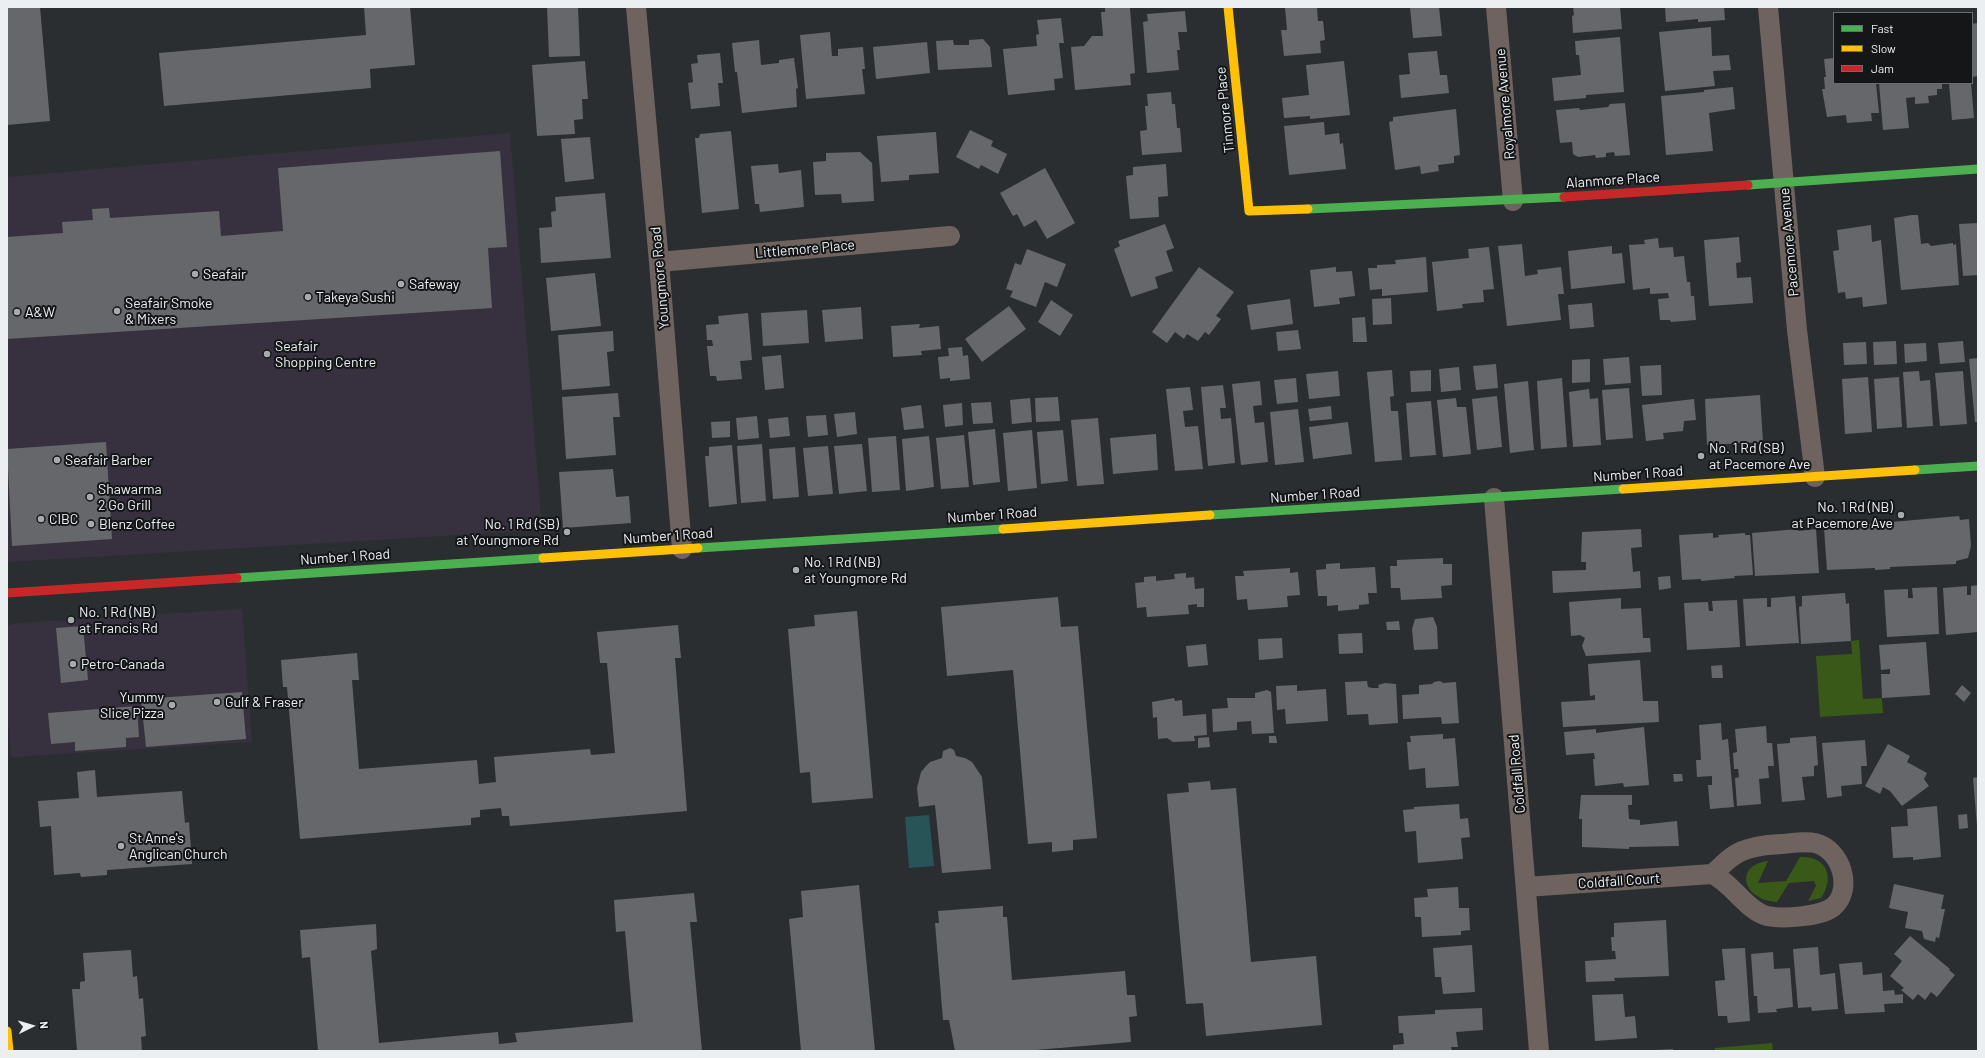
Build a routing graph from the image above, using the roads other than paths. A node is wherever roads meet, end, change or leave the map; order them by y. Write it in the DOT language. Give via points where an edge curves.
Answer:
graph roads {
  1 [pos="636,7"];
  2 [pos="1228,7"];
  3 [pos="1496,7"];
  4 [pos="1768,7"];
  5 [pos="1978,168"];
  6 [pos="1783,181"];
  7 [pos="1513,202"];
  8 [pos="1249,211"];
  9 [pos="950,236"];
  10 [pos="659,262"];
  11 [pos="1978,466"];
  12 [pos="1815,477"];
  13 [pos="1494,498"];
  14 [pos="682,549"];
  15 [pos="7,593"];
  16 [pos="1712,874"];
  17 [pos="1526,887"];
  18 [pos="7,1031"];
  19 [pos="9,1051"];
  20 [pos="1539,1051"];
  1 -- 10 [label="street, Youngmore Road"];
  2 -- 8 [label="main road, Tinmore Place"];
  3 -- 7 [label="street, Royalmore Avenue"];
  4 -- 6 [label="street, Pacemore Avenue"];
  5 -- 6 [label="main road, Alanmore Place"];
  6 -- 7 [label="main road, Alanmore Place"];
  6 -- 12 [label="street, Pacemore Avenue" via="1797,330"];
  7 -- 8 [label="main road, Alanmore Place"];
  9 -- 10 [label="street, Littlemore Place"];
  10 -- 14 [label="street, Youngmore Road"];
  11 -- 12 [label="main road, Number 1 Road"];
  12 -- 13 [label="main road, Number 1 Road"];
  13 -- 14 [label="main road, Number 1 Road"];
  13 -- 17 [label="street, Coldfall Road"];
  14 -- 15 [label="main road, Number 1 Road"];
  16 -- 16 [label="street" via="1729,859 1746,850 1804,842 1815,843 1828,850 1839,862 1843,880 1842,890 1834,906 1822,913 1807,916 1767,916"];
  16 -- 17 [label="street, Coldfall Court"];
  17 -- 20 [label="street, Coldfall Road"];
  18 -- 19 [label="main road"];
}
